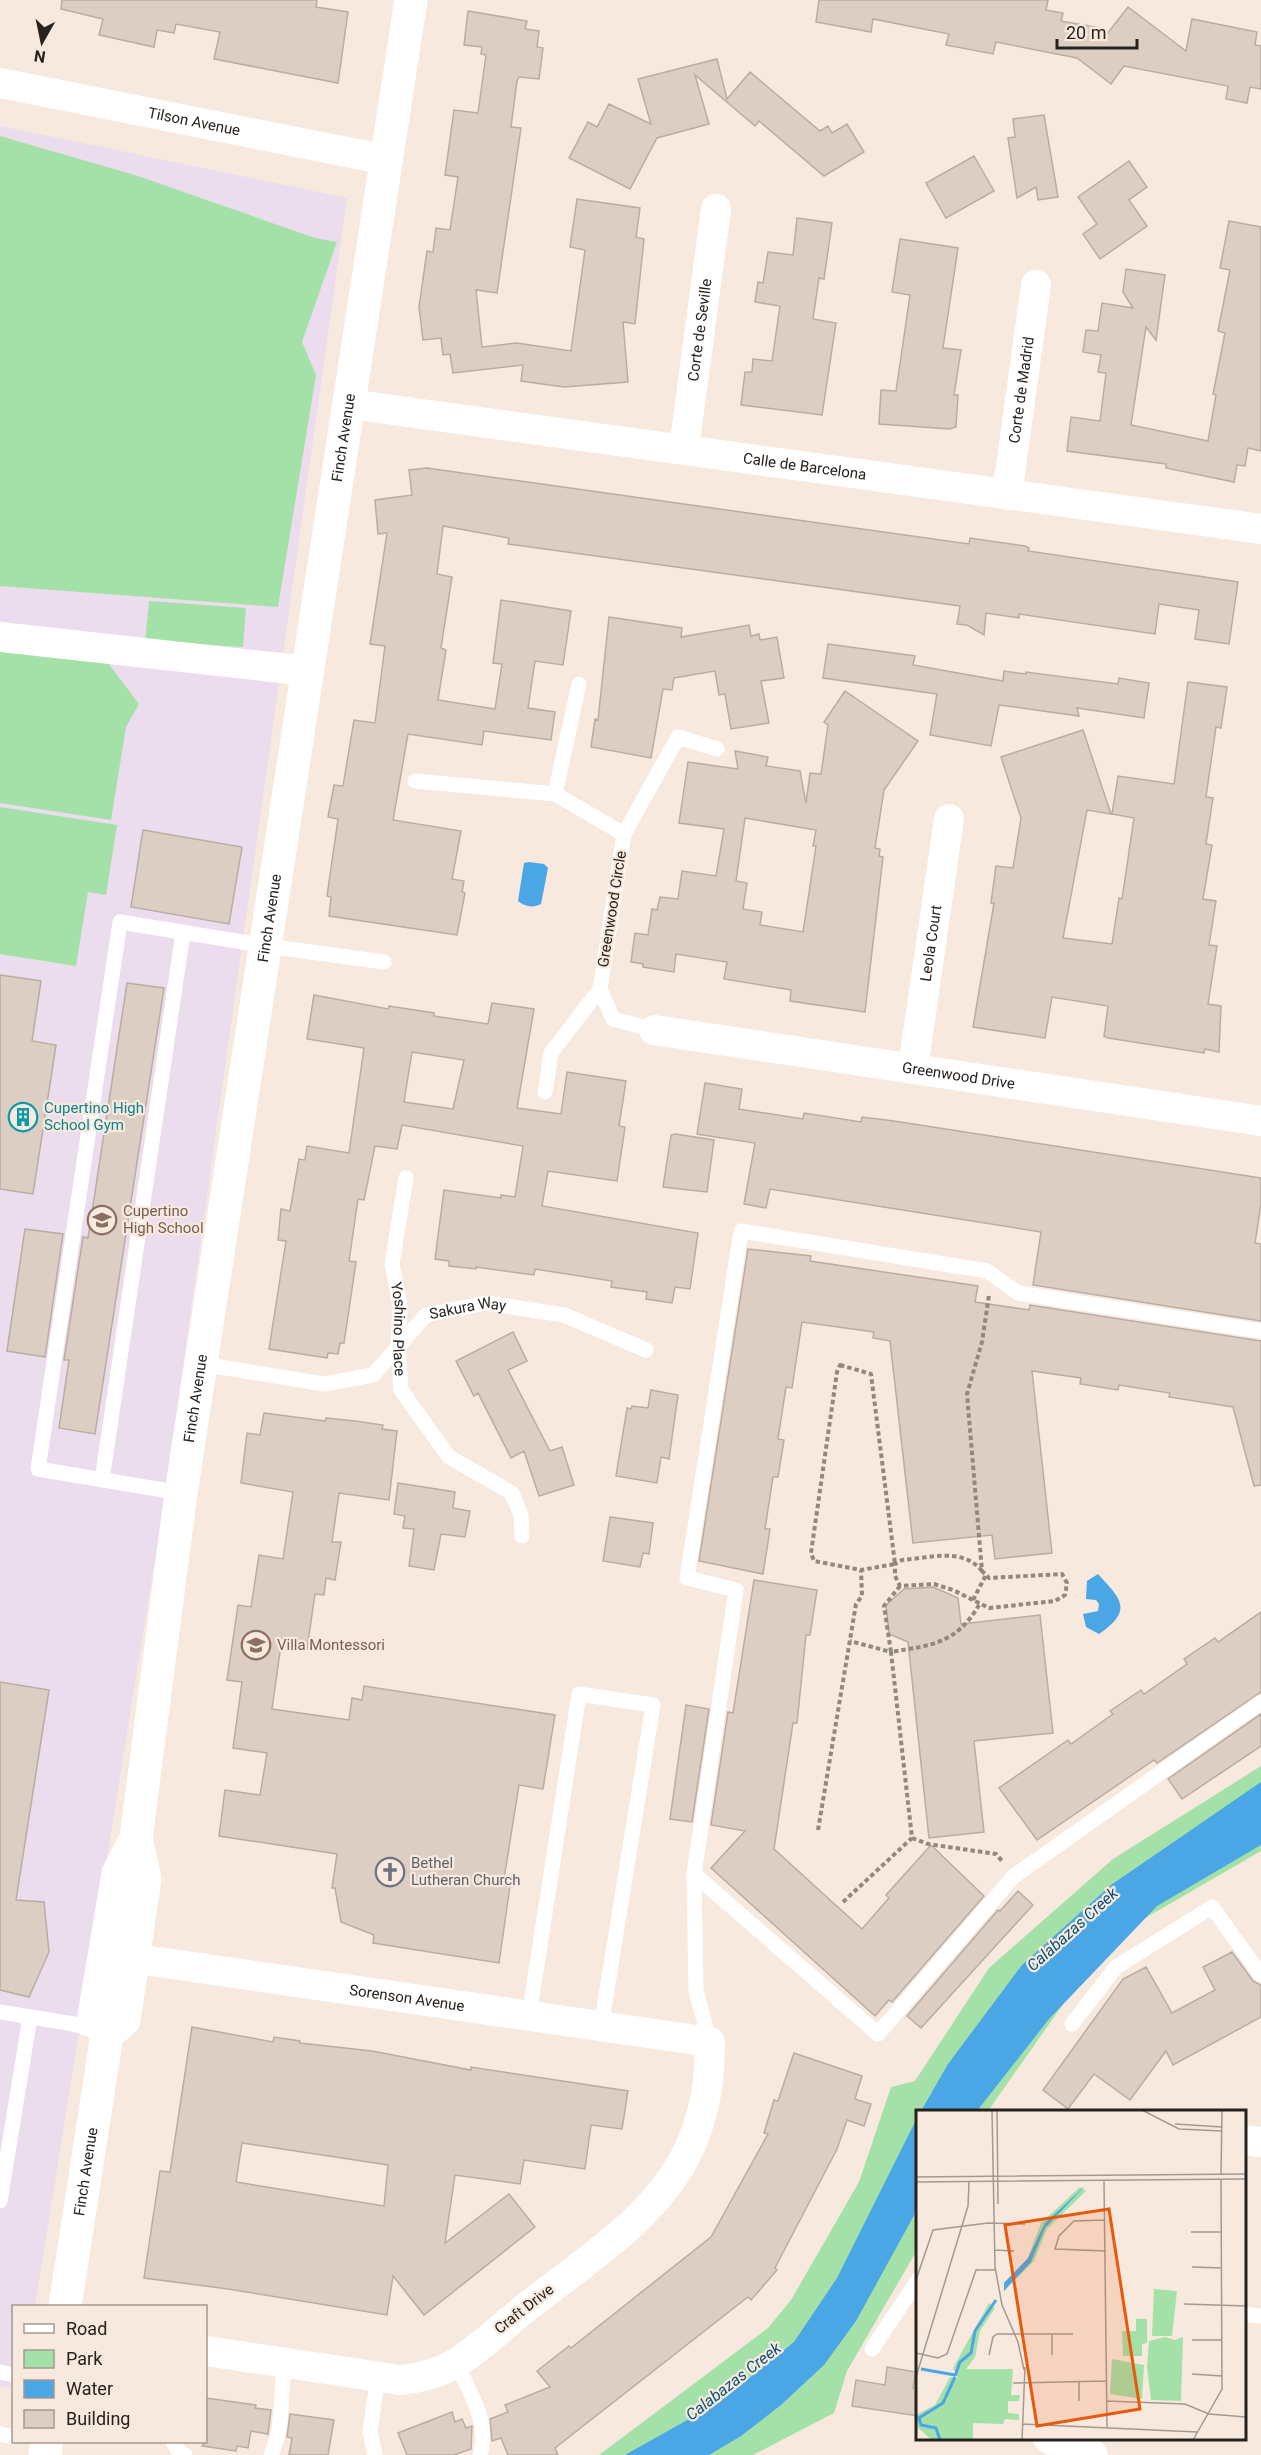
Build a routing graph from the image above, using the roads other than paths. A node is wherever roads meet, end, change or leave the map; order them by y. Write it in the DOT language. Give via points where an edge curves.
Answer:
graph roads {
  1 [pos="411,0"];
  2 [pos="0,83"];
  3 [pos="387,160"];
  4 [pos="716,209"];
  5 [pos="1036,285"];
  6 [pos="349,404"];
  7 [pos="684,449"];
  8 [pos="1006,495"];
  9 [pos="1261,529"];
  10 [pos="0,637"];
  11 [pos="308,671"];
  12 [pos="579,684"];
  13 [pos="717,749"];
  14 [pos="415,781"];
  15 [pos="555,794"];
  16 [pos="949,819"];
  17 [pos="624,834"];
  18 [pos="183,933"];
  19 [pos="267,946"];
  20 [pos="384,962"];
  21 [pos="600,989"];
  22 [pos="654,1030"];
  23 [pos="913,1068"];
  24 [pos="545,1092"];
  25 [pos="1261,1121"];
  26 [pos="406,1178"];
  27 [pos="1261,1331"];
  28 [pos="398,1344"];
  29 [pos="646,1350"];
  30 [pos="202,1364"];
  31 [pos="102,1480"];
  32 [pos="181,1493"];
  33 [pos="522,1536"];
  34 [pos="1261,1702"];
  35 [pos="694,1874"];
  36 [pos="119,1956"];
  37 [pos="1261,1975"];
  38 [pos="0,2012"];
  39 [pos="530,2016"];
  40 [pos="30,2017"];
  41 [pos="1072,2024"];
  42 [pos="601,2026"];
  43 [pos="107,2035"];
  44 [pos="710,2042"];
  45 [pos="1246,2140"];
  46 [pos="1261,2142"];
  47 [pos="0,2201"];
  48 [pos="916,2283"];
  49 [pos="65,2305"];
  50 [pos="1246,2313"];
  51 [pos="1261,2316"];
  52 [pos="872,2349"];
  53 [pos="207,2351"];
  54 [pos="285,2363"];
  55 [pos="456,2363"];
  56 [pos="378,2376"];
  57 [pos="1049,2440"];
  58 [pos="174,2443"];
  59 [pos="186,2455"];
  60 [pos="271,2455"];
  61 [pos="375,2455"];
  62 [pos="480,2455"];
  63 [pos="1093,2455"];
  1 -- 3 [label="street, Finch Avenue"];
  2 -- 3 [label="street, Tilson Avenue"];
  3 -- 6 [label="street, Finch Avenue"];
  4 -- 7 [label="street, Corte de Seville"];
  5 -- 8 [label="street, Corte de Madrid"];
  6 -- 7 [label="street, Calle de Barcelona"];
  6 -- 11 [label="street, Finch Avenue"];
  7 -- 8 [label="street, Calle de Barcelona"];
  8 -- 9 [label="street, Calle de Barcelona"];
  10 -- 11 [label="street"];
  11 -- 19 [label="street, Finch Avenue"];
  12 -- 15 [label="lane"];
  13 -- 17 [label="lane" via="678,736"];
  14 -- 15 [label="lane"];
  15 -- 17 [label="lane, Greenwood Circle"];
  16 -- 23 [label="street, Leola Court"];
  17 -- 21 [label="lane, Greenwood Circle"];
  18 -- 19 [label="lane"];
  18 -- 31 [label="lane"];
  18 -- 31 [label="lane" via="120,922 38,1469"];
  19 -- 20 [label="lane"];
  19 -- 30 [label="street, Finch Avenue"];
  21 -- 22 [label="lane, Greenwood Circle" via="613,1019"];
  21 -- 24 [label="lane" via="551,1053"];
  22 -- 23 [label="street, Greenwood Drive"];
  23 -- 25 [label="street, Greenwood Drive"];
  26 -- 28 [label="lane, Yoshino Place" via="392,1264 400,1305"];
  27 -- 35 [label="lane" via="1018,1293 987,1271 741,1231 687,1578 736,1590"];
  28 -- 29 [label="lane, Sakura Way" via="426,1315 486,1303 564,1315"];
  28 -- 30 [label="lane, Sakura Way" via="373,1375 324,1384"];
  28 -- 33 [label="lane, Yoshino Place" via="402,1390 449,1457 512,1493 521,1515"];
  30 -- 32 [label="street, Finch Avenue"];
  31 -- 32 [label="lane"];
  32 -- 36 [label="street, Finch Avenue" via="136,1838 118,1873"];
  34 -- 35 [label="lane" via="1024,1869 878,2034"];
  35 -- 44 [label="lane" via="696,1991"];
  36 -- 39 [label="street, Sorenson Avenue"];
  36 -- 43 [label="street, Finch Avenue" via="124,2020"];
  37 -- 41 [label="lane" via="1212,1908 1116,1967"];
  38 -- 40 [label="lane"];
  39 -- 42 [label="street, Sorenson Avenue"];
  39 -- 42 [label="lane" via="579,1694 653,1705"];
  40 -- 43 [label="lane" via="74,2024"];
  40 -- 47 [label="lane"];
  42 -- 44 [label="street, Sorenson Avenue"];
  43 -- 49 [label="street, Finch Avenue"];
  44 -- 55 [label="street, Craft Drive" via="705,2108 689,2150 666,2186 608,2243"];
  45 -- 46 [label="street"];
  48 -- 52 [label="lane"];
  50 -- 51 [label="lane"];
  53 -- 54 [label="street, Craft Drive"];
  54 -- 56 [label="street, Craft Drive"];
  54 -- 60 [label="lane" via="280,2390 280,2436"];
  55 -- 56 [label="street, Craft Drive" via="417,2378"];
  55 -- 62 [label="lane" via="482,2420"];
  56 -- 61 [label="lane" via="370,2432"];
  57 -- 63 [label="street"];
  58 -- 59 [label="lane"];
}
